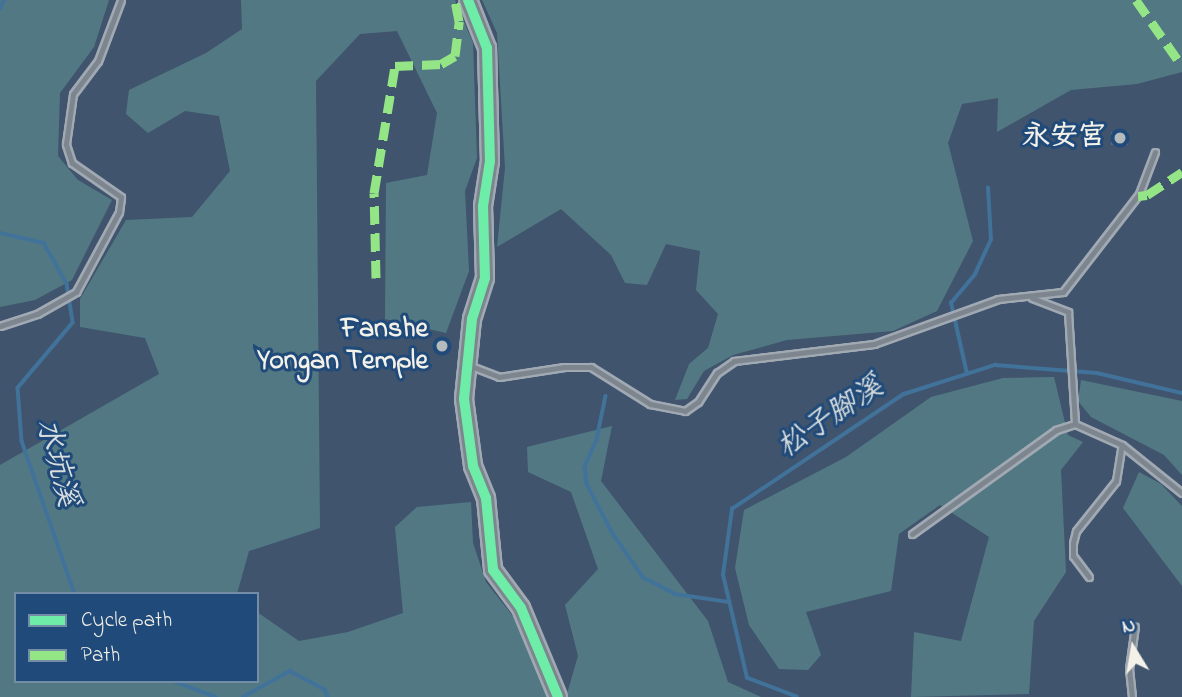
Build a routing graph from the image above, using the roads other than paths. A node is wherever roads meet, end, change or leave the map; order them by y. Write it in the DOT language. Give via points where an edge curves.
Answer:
graph roads {
  1 [pos="121,0"];
  2 [pos="468,0"];
  3 [pos="1155,152"];
  4 [pos="1032,298"];
  5 [pos="0,326"];
  6 [pos="465,363"];
  7 [pos="1075,424"];
  8 [pos="1122,445"];
  9 [pos="1182,493"];
  10 [pos="912,534"];
  11 [pos="1089,578"];
  12 [pos="1135,626"];
  13 [pos="558,697"];
  14 [pos="1132,697"];
  1 -- 5 [label="lane" via="98,61 76,87 66,153 72,163 121,197 111,232 76,292"];
  2 -- 6 [label="street" via="487,48 490,161 483,206 485,278"];
  3 -- 4 [label="lane" via="1146,183 1081,274 1063,292"];
  4 -- 6 [label="lane" via="998,299 874,344 734,361 717,373 698,402 685,411 650,404 592,367 499,377"];
  4 -- 7 [label="lane" via="1068,312"];
  6 -- 13 [label="street" via="469,439 473,466 486,498 492,570 521,608"];
  7 -- 8 [label="lane"];
  7 -- 10 [label="lane" via="1056,430"];
  8 -- 9 [label="lane"];
  8 -- 11 [label="lane" via="1116,481 1076,531 1073,543 1073,556"];
  12 -- 14 [label="lane" via="1129,669"];
}
